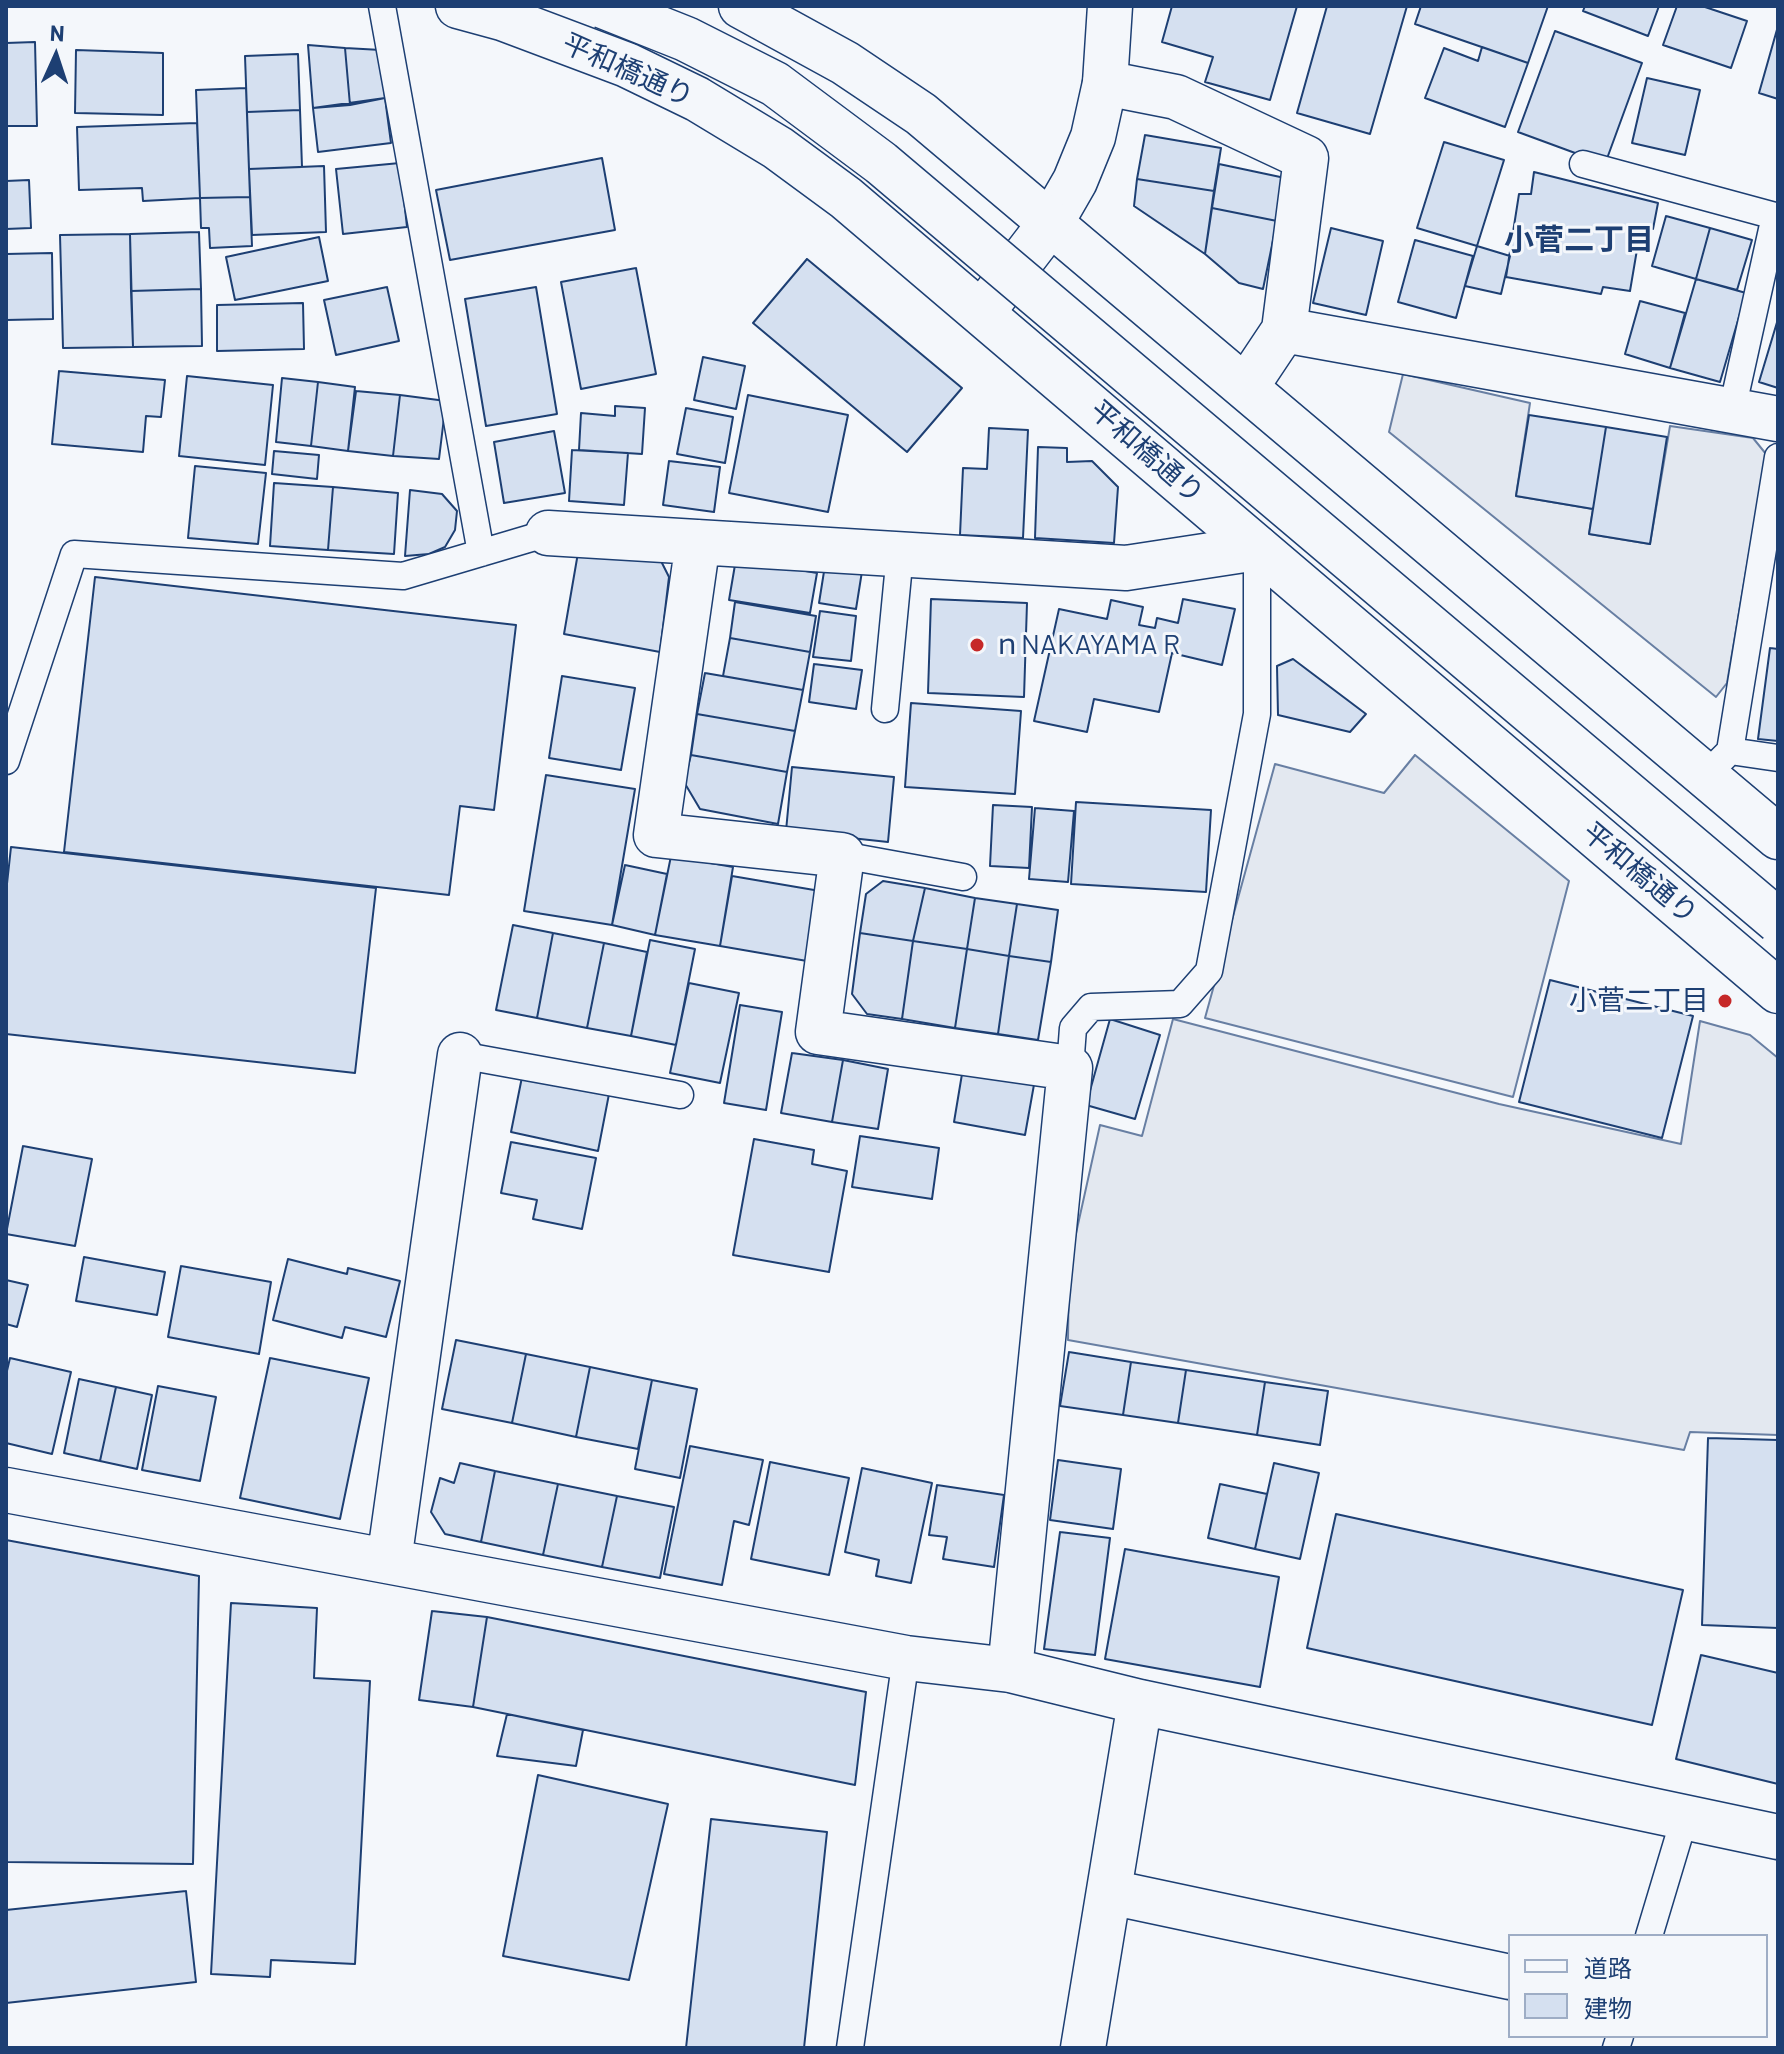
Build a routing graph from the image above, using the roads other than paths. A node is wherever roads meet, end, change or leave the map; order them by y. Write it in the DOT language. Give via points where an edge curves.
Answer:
graph roads {
  1 [pos="382,6"];
  2 [pos="458,6"];
  3 [pos="603,6"];
  4 [pos="741,6"];
  5 [pos="1110,6"];
  6 [pos="1105,83"];
  7 [pos="1583,164"];
  8 [pos="1052,221"];
  9 [pos="983,311"];
  10 [pos="1284,330"];
  11 [pos="1246,387"];
  12 [pos="1732,410"];
  13 [pos="1778,419"];
  14 [pos="1778,457"];
  15 [pos="548,533"];
  16 [pos="698,542"];
  17 [pos="1257,548"];
  18 [pos="481,553"];
  19 [pos="900,554"];
  20 [pos="885,709"];
  21 [pos="1778,758"];
  22 [pos="6,761"];
  23 [pos="1717,763"];
  24 [pos="1778,837"];
  25 [pos="842,855"];
  26 [pos="963,877"];
  27 [pos="1778,921"];
  28 [pos="1778,991"];
  29 [pos="460,1055"];
  30 [pos="1070,1068"];
  31 [pos="680,1095"];
  32 [pos="6,1490"];
  33 [pos="389,1561"];
  34 [pos="906,1658"];
  35 [pos="1010,1670"];
  36 [pos="1140,1702"];
  37 [pos="1685,1816"];
  38 [pos="1778,1837"];
  39 [pos="1110,1892"];
  40 [pos="1650,1934"];
  41 [pos="1508,1977"];
  42 [pos="850,2048"];
  43 [pos="1083,2048"];
  1 -- 18 [label="lane"];
  2 -- 9 [label="main road, 平和橋通り" via="627,65 697,99 778,148 846,198"];
  3 -- 27 [label="main road, bridge" via="686,39 775,84 881,163"];
  4 -- 8 [label="main road" via="845,63 921,114"];
  5 -- 6 [label="main road"];
  6 -- 8 [label="main road" via="1093,137"];
  6 -- 10 [label="main road" via="1176,97 1306,158"];
  7 -- 12 [label="lane" via="1775,216"];
  8 -- 9 [label="main road"];
  8 -- 11 [label="main road"];
  9 -- 17 [label="main road, 平和橋通り"];
  10 -- 11 [label="main road"];
  10 -- 12 [label="main road"];
  11 -- 23 [label="main road"];
  12 -- 13 [label="main road"];
  14 -- 23 [label="lane"];
  15 -- 16 [label="main road"];
  15 -- 18 [label="lane"];
  16 -- 19 [label="main road"];
  16 -- 25 [label="main road" via="656,835"];
  17 -- 19 [label="main road" via="1126,568"];
  17 -- 28 [label="main road, 平和橋通り"];
  17 -- 30 [label="lane" via="1257,714 1209,971 1180,1004 1091,1007 1073,1028"];
  18 -- 22 [label="lane" via="403,576 74,554"];
  19 -- 20 [label="lane"];
  21 -- 23 [label="lane"];
  23 -- 24 [label="main road"];
  25 -- 26 [label="lane"];
  25 -- 30 [label="main road" via="818,1032"];
  29 -- 31 [label="lane"];
  29 -- 33 [label="main road"];
  30 -- 35 [label="main road"];
  32 -- 33 [label="main road"];
  33 -- 34 [label="main road"];
  34 -- 35 [label="main road"];
  34 -- 42 [label="lane"];
  35 -- 36 [label="main road"];
  36 -- 37 [label="main road"];
  36 -- 39 [label="main road"];
  37 -- 38 [label="main road"];
  37 -- 40 [label="lane"];
  39 -- 41 [label="main road"];
  39 -- 43 [label="main road"];
}
